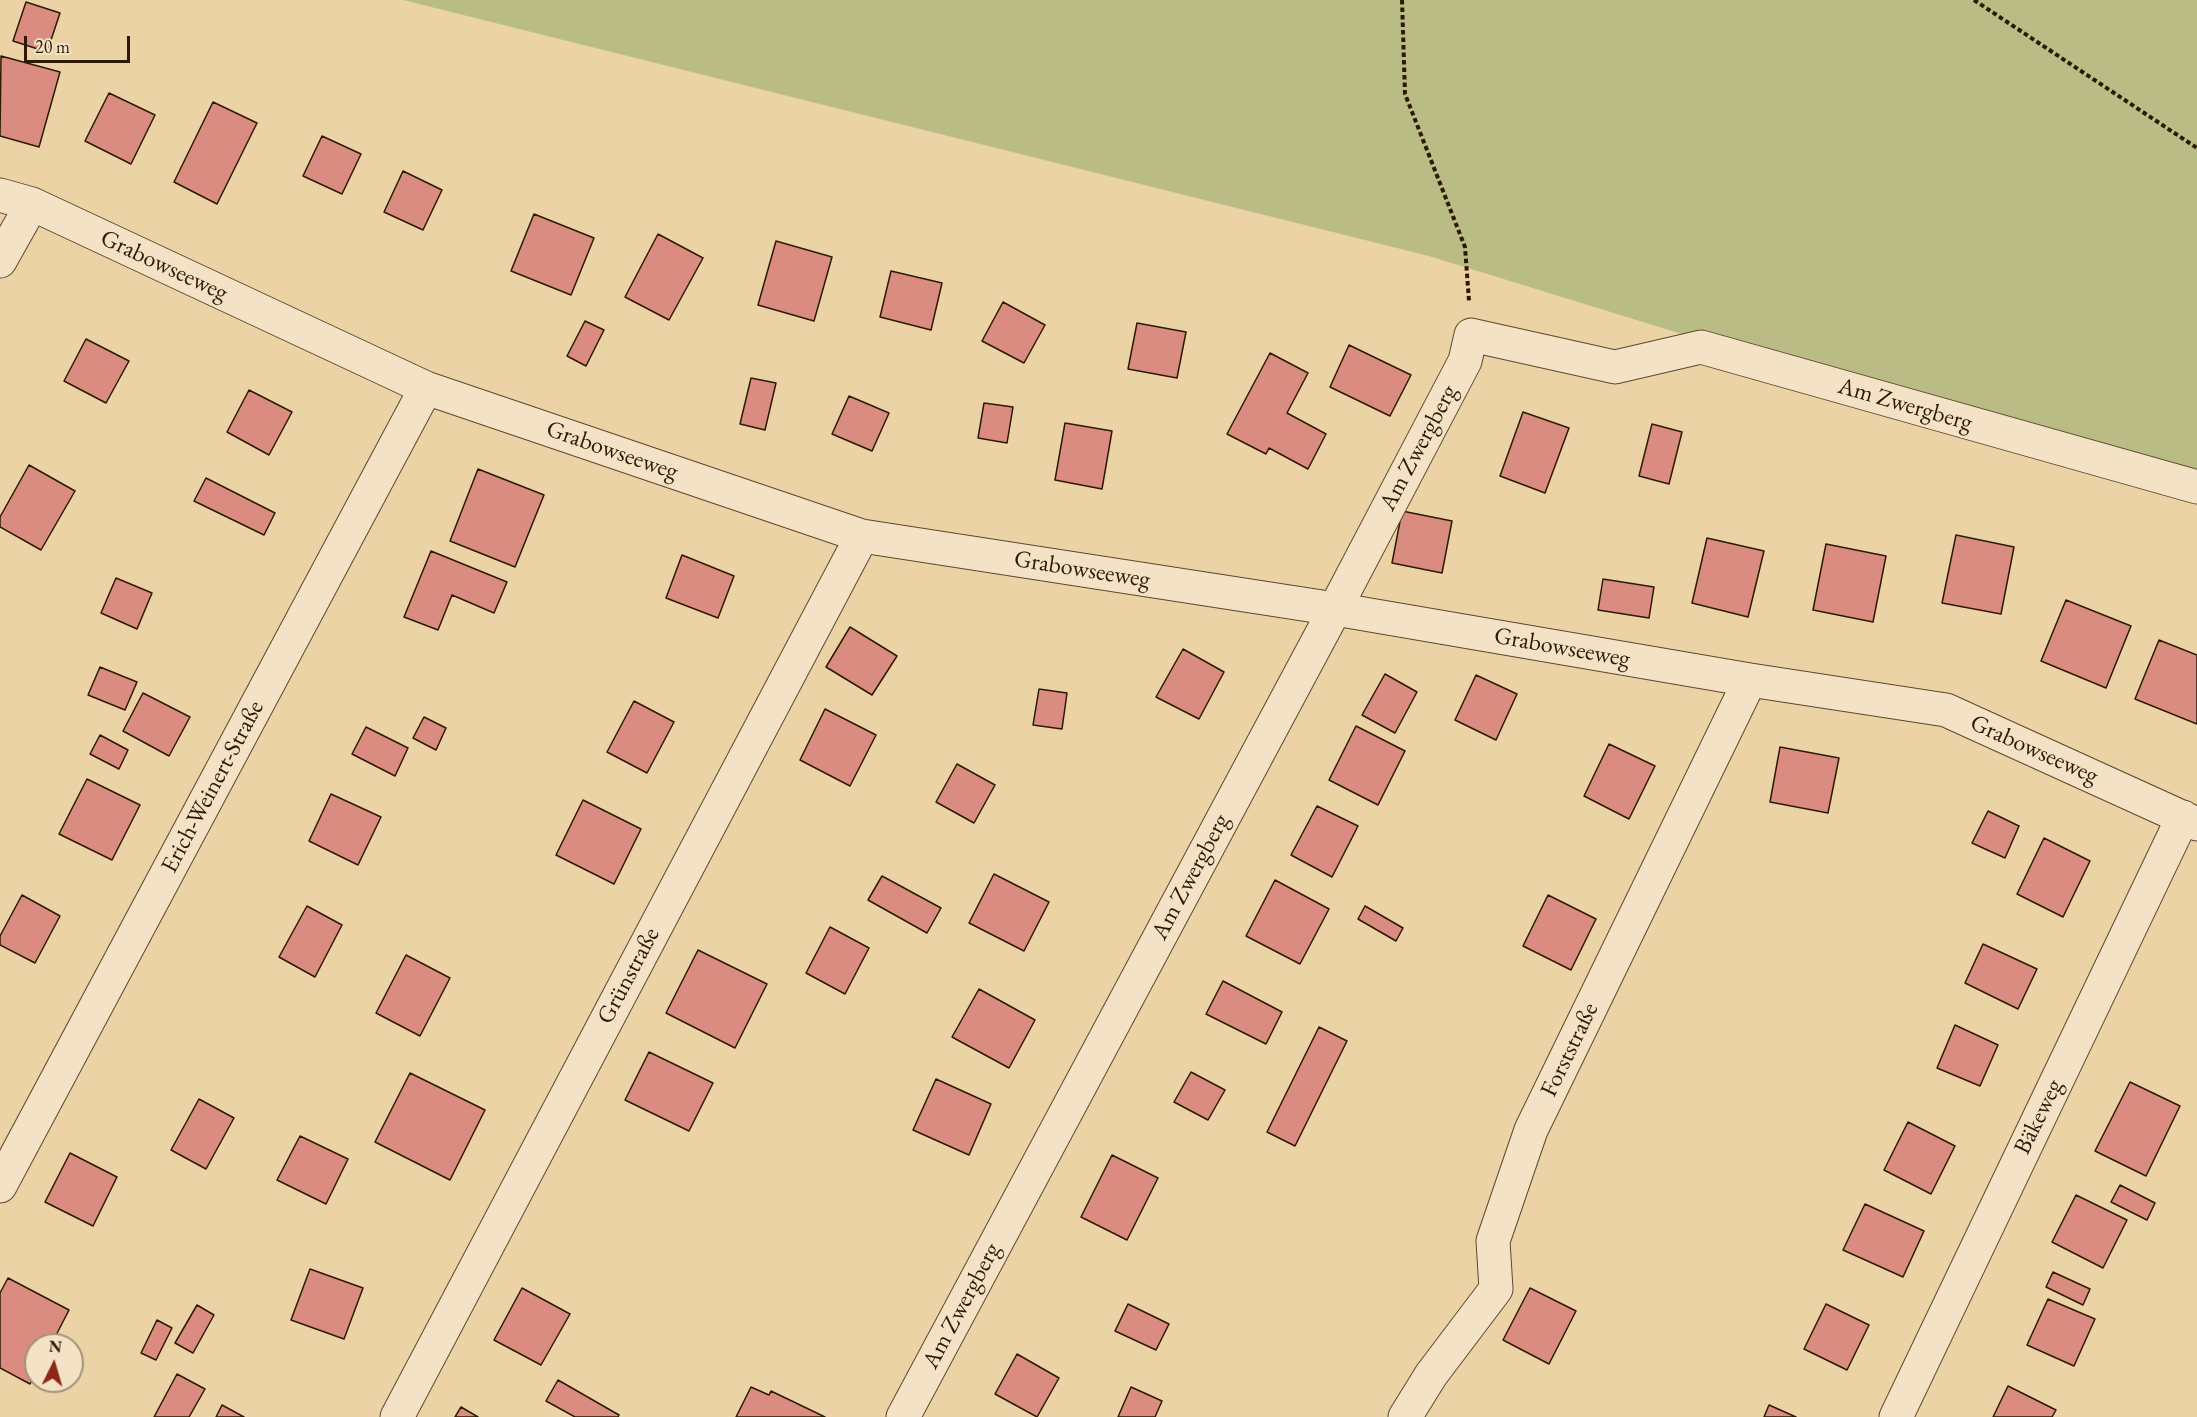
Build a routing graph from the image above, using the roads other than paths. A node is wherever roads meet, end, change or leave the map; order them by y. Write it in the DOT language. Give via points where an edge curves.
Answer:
graph roads {
  1 [pos="0,195"];
  2 [pos="32,204"];
  3 [pos="0,261"];
  4 [pos="426,388"];
  5 [pos="2197,487"];
  6 [pos="862,536"];
  7 [pos="1335,609"];
  8 [pos="1750,680"];
  9 [pos="2190,821"];
  10 [pos="0,1186"];
  11 [pos="397,1417"];
  12 [pos="903,1417"];
  13 [pos="1405,1417"];
  14 [pos="1896,1417"];
  1 -- 2 [label="street, Grabowseeweg"];
  2 -- 3 [label="street"];
  2 -- 4 [label="street, Grabowseeweg"];
  4 -- 6 [label="street, Grabowseeweg"];
  4 -- 10 [label="street, Erich-Weinert-Straße"];
  5 -- 7 [label="street, Am Zwergberg" via="1701,347 1615,367 1472,335 1465,361"];
  6 -- 7 [label="street, Grabowseeweg"];
  6 -- 11 [label="street, Grünstraße"];
  7 -- 8 [label="street, Grabowseeweg"];
  7 -- 12 [label="street, Am Zwergberg"];
  8 -- 9 [label="street, Grabowseeweg" via="1946,710"];
  8 -- 13 [label="street, Forststraße" via="1531,1130 1493,1241 1496,1289 1431,1375"];
  9 -- 14 [label="street, Bäkeweg"];
}
